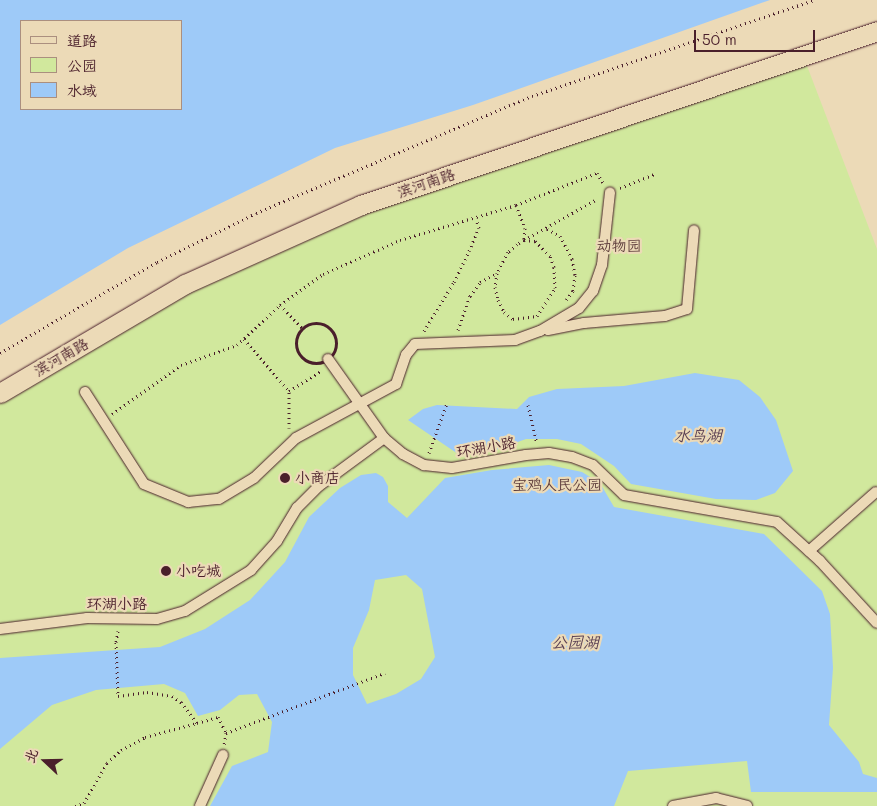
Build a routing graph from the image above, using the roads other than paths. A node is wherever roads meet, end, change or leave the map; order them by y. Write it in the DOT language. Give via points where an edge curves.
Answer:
graph roads {
  1 [pos="877,31"];
  2 [pos="610,192"];
  3 [pos="694,230"];
  4 [pos="540,331"];
  5 [pos="330,362"];
  6 [pos="85,392"];
  7 [pos="0,393"];
  8 [pos="361,405"];
  9 [pos="384,438"];
  10 [pos="876,492"];
  11 [pos="809,551"];
  12 [pos="877,624"];
  13 [pos="0,629"];
  14 [pos="223,755"];
  15 [pos="200,806"];
  16 [pos="673,806"];
  17 [pos="747,806"];
  1 -- 7 [label="street, 滨河南路" via="361,205 185,284"];
  2 -- 4 [label="lane" via="602,265 593,291 579,308"];
  3 -- 4 [label="lane" via="687,309 665,316 584,322"];
  4 -- 8 [label="lane" via="515,340 415,344 406,355 396,384"];
  5 -- 8 [label="lane"];
  6 -- 8 [label="lane" via="144,484 188,502 219,499 254,478 296,438"];
  8 -- 9 [label="lane"];
  9 -- 11 [label="lane, 环湖小路" via="403,454 424,465 452,468 539,454 572,457 593,465 624,495 777,522"];
  9 -- 13 [label="lane, 环湖小路" via="319,486 296,508 278,541 251,570 185,611 157,619 112,616 20,624"];
  10 -- 11 [label="lane"];
  11 -- 12 [label="lane, 环湖小路"];
  14 -- 15 [label="lane"];
  16 -- 17 [label="lane" via="716,798"];
}
